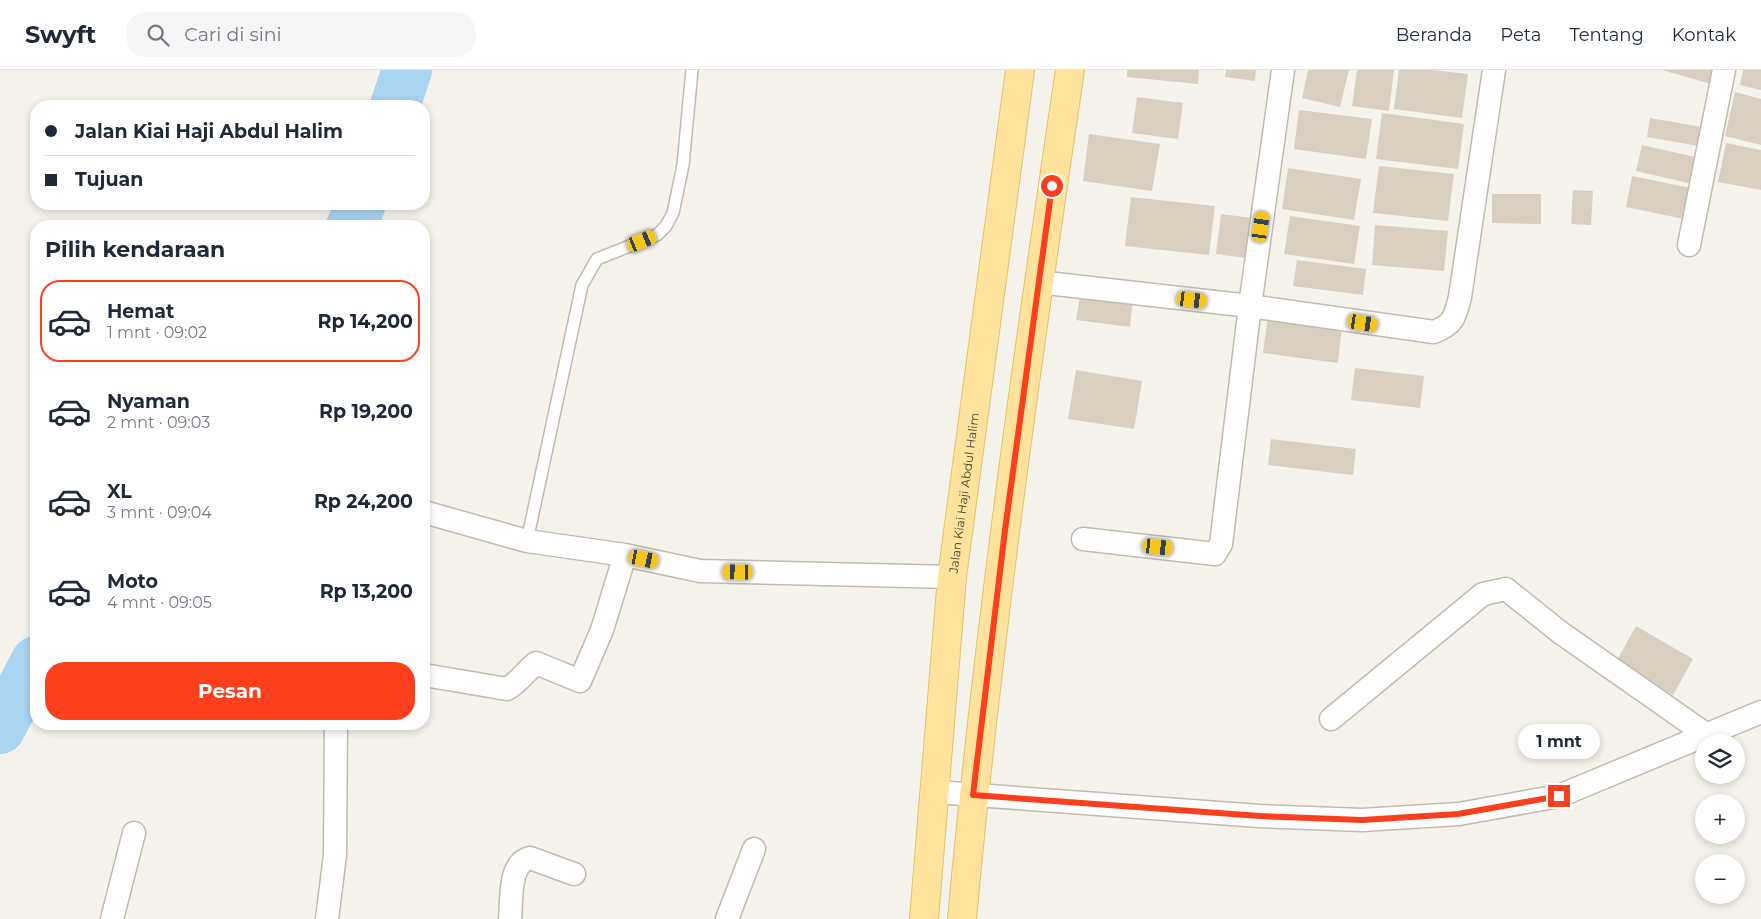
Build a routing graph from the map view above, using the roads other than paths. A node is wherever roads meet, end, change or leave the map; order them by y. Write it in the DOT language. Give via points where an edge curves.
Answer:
graph roads {
  1 [pos="692,70"];
  2 [pos="1020,70"];
  3 [pos="1070,70"];
  4 [pos="1283,70"];
  5 [pos="1494,70"];
  6 [pos="1724,70"];
  7 [pos="1689,245"];
  8 [pos="1038,282"];
  9 [pos="1250,306"];
  10 [pos="430,514"];
  11 [pos="1083,539"];
  12 [pos="527,541"];
  13 [pos="626,556"];
  14 [pos="952,577"];
  15 [pos="430,676"];
  16 [pos="1761,712"];
  17 [pos="1331,719"];
  18 [pos="336,730"];
  19 [pos="1706,734"];
  20 [pos="1709,734"];
  21 [pos="1695,740"];
  22 [pos="936,792"];
  23 [pos="973,795"];
  24 [pos="134,833"];
  25 [pos="754,849"];
  26 [pos="574,874"];
  27 [pos="112,919"];
  28 [pos="327,919"];
  29 [pos="510,919"];
  30 [pos="727,919"];
  31 [pos="924,919"];
  32 [pos="962,919"];
  1 -- 12 [label="lane" via="683,165 673,213 657,235 597,259 582,284"];
  2 -- 14 [label="main road, Jalan Kiai Haji Abdul Halim"];
  3 -- 8 [label="main road"];
  4 -- 9 [label="street"];
  5 -- 9 [label="street" via="1460,297 1455,317 1446,327 1434,332"];
  6 -- 7 [label="street"];
  8 -- 9 [label="street"];
  8 -- 23 [label="main road"];
  9 -- 11 [label="street" via="1224,530 1215,554"];
  10 -- 12 [label="street"];
  12 -- 13 [label="street"];
  13 -- 14 [label="street" via="700,571"];
  13 -- 15 [label="street" via="602,630 580,681 536,664 526,671 520,682 508,689"];
  14 -- 22 [label="main road, Jalan Kiai Haji Abdul Halim"];
  16 -- 20 [label="street"];
  17 -- 19 [label="street" via="1483,594 1506,589 1561,633"];
  18 -- 28 [label="street" via="335,855"];
  21 -- 23 [label="street" via="1559,796 1458,814 1362,820 1260,816"];
  22 -- 23 [label="street"];
  22 -- 31 [label="main road, Jalan Kiai Haji Abdul Halim"];
  23 -- 32 [label="main road"];
  24 -- 27 [label="street"];
  25 -- 30 [label="street"];
  26 -- 29 [label="street" via="530,858 524,859 516,869"];
}
